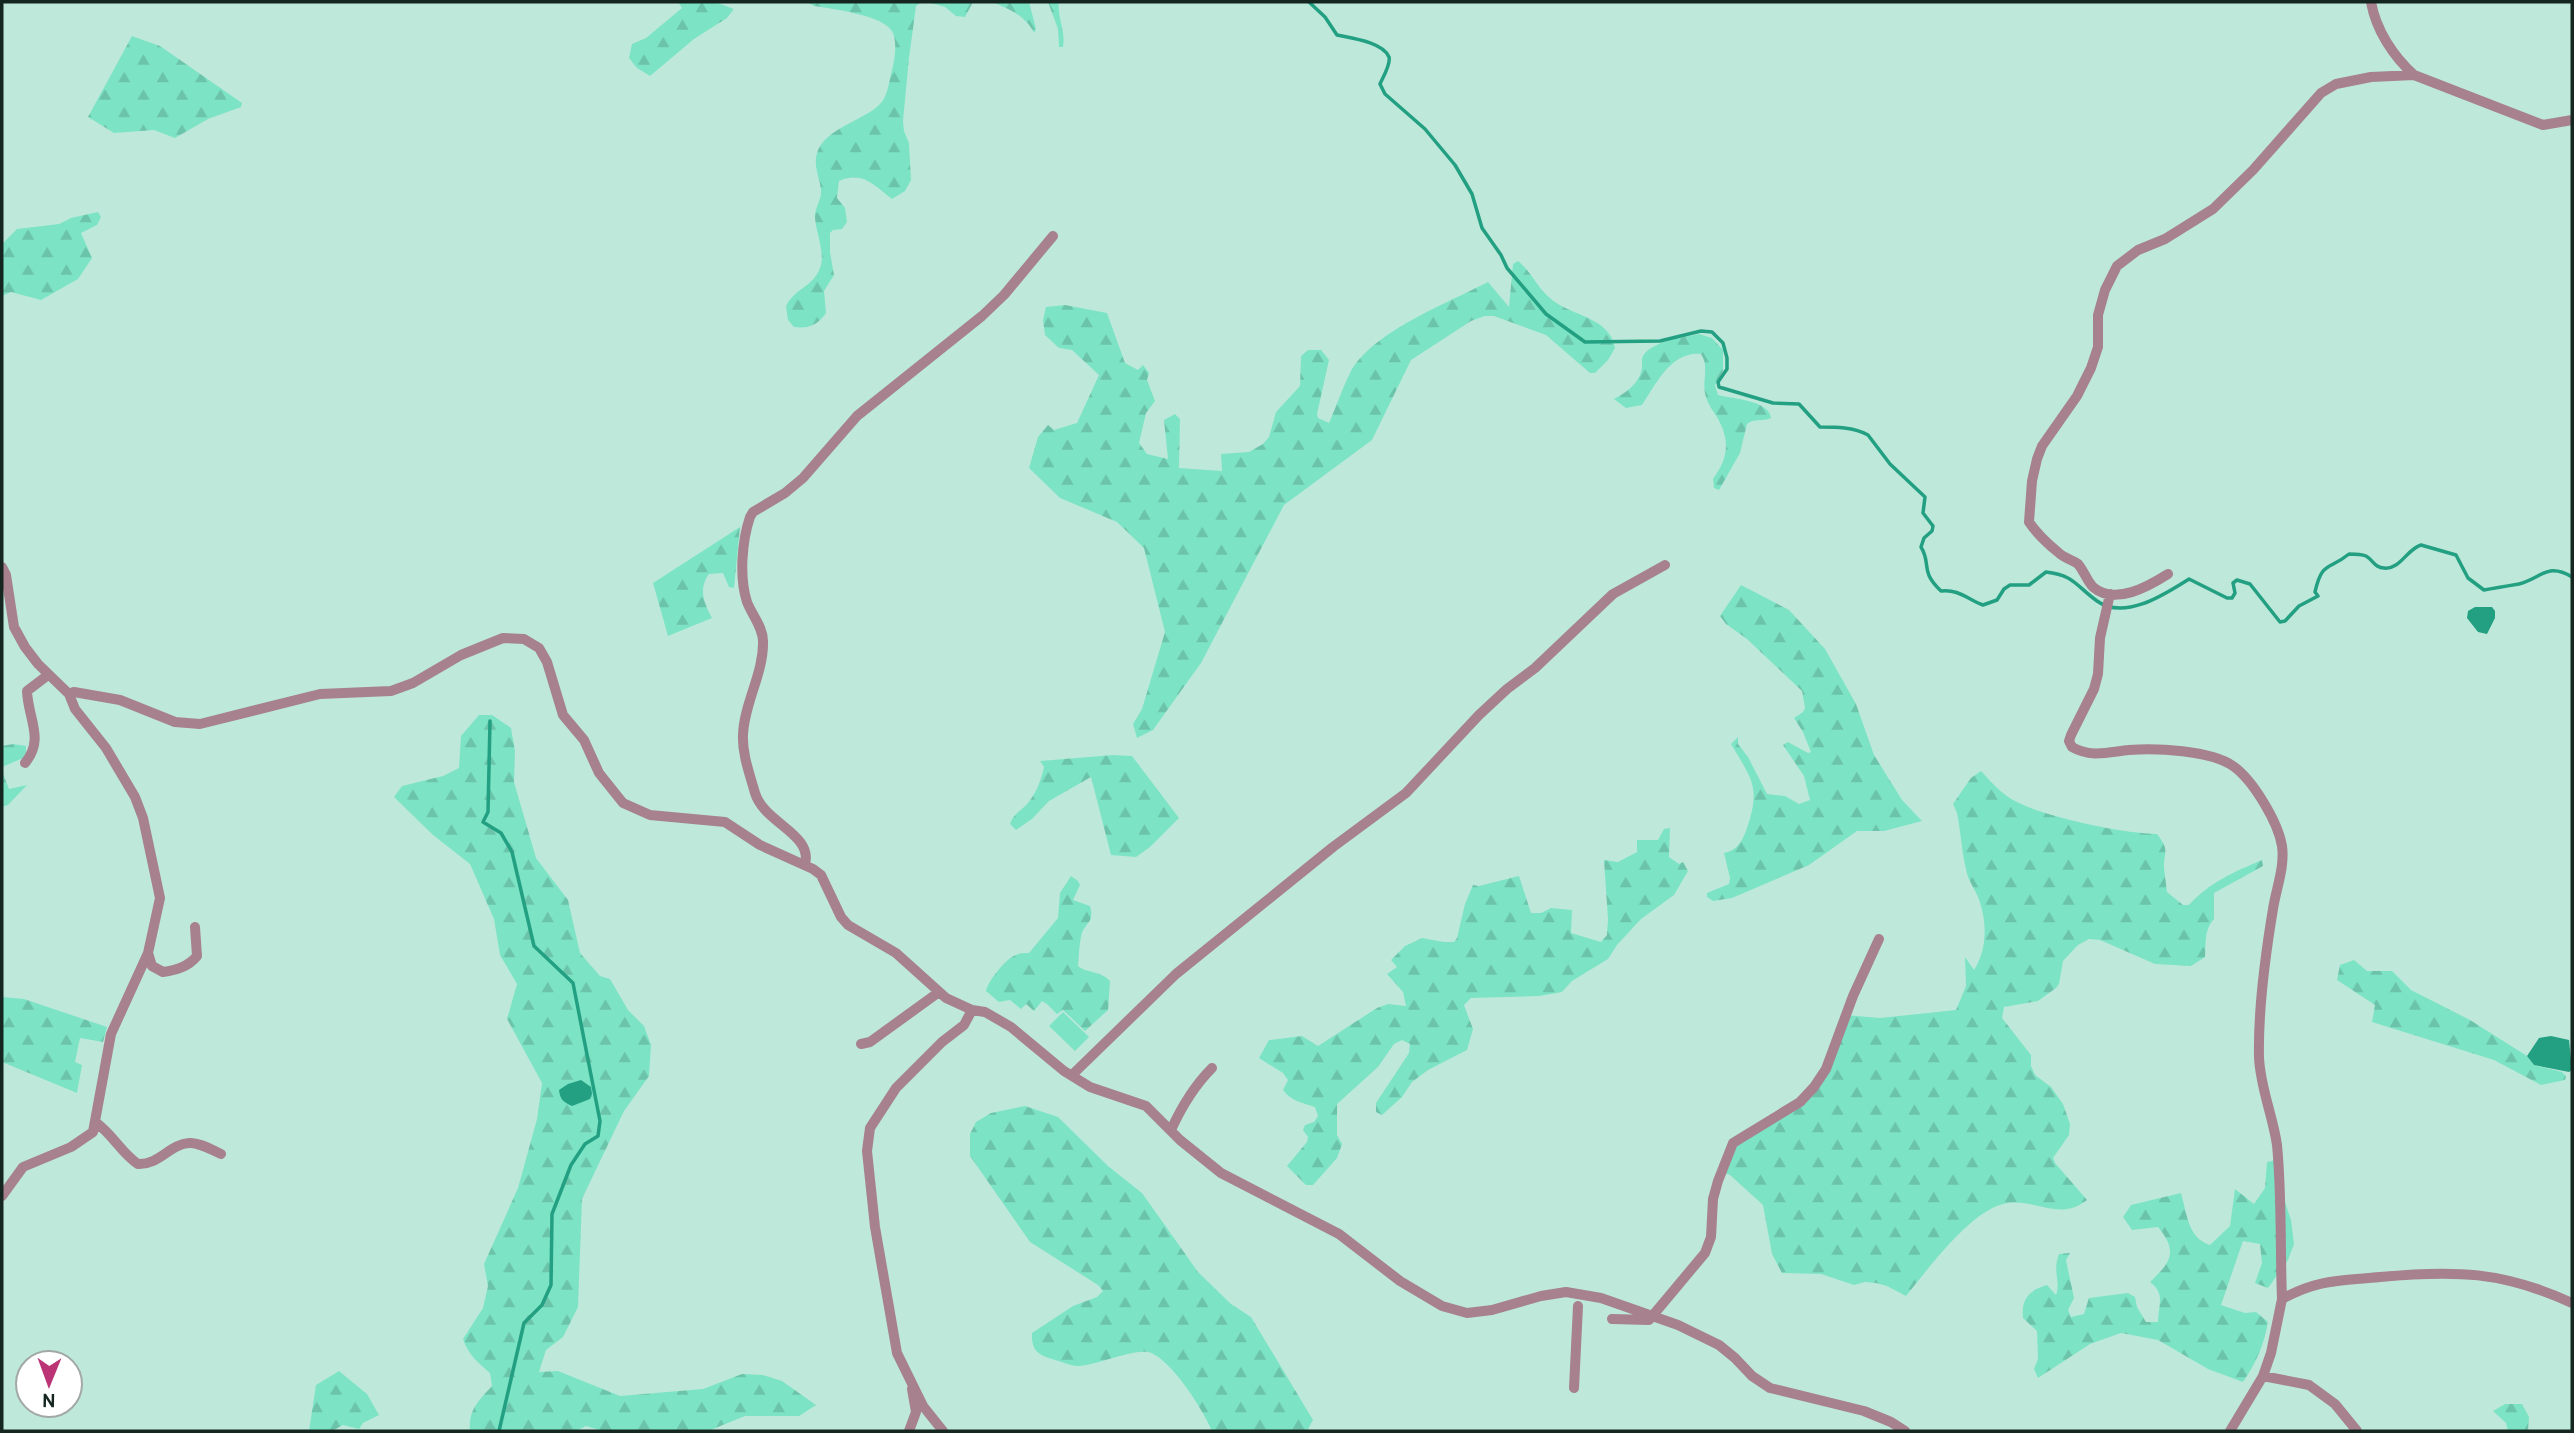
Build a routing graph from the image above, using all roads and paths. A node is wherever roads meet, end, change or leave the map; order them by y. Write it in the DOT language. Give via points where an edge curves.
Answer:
graph roads {
  1 [pos="2371,2"];
  2 [pos="2414,75"];
  3 [pos="2572,120"];
  4 [pos="1053,236"];
  5 [pos="1665,565"];
  6 [pos="2,566"];
  7 [pos="2168,574"];
  8 [pos="2107,603"];
  9 [pos="48,675"];
  10 [pos="69,694"];
  11 [pos="25,763"];
  12 [pos="804,864"];
  13 [pos="195,927"];
  14 [pos="1879,939"];
  15 [pos="148,953"];
  16 [pos="940,992"];
  17 [pos="972,1010"];
  18 [pos="861,1044"];
  19 [pos="1212,1068"];
  20 [pos="1072,1076"];
  21 [pos="95,1122"];
  22 [pos="1171,1130"];
  23 [pos="221,1154"];
  24 [pos="2,1196"];
  25 [pos="2282,1299"];
  26 [pos="2572,1303"];
  27 [pos="1578,1306"];
  28 [pos="1654,1315"];
  29 [pos="1612,1319"];
  30 [pos="2263,1376"];
  31 [pos="910,1378"];
  32 [pos="1574,1388"];
  33 [pos="909,1431"];
  34 [pos="943,1431"];
  35 [pos="1905,1431"];
  36 [pos="2230,1431"];
  37 [pos="2357,1431"];
  1 -- 2 [label="street" via="2374,21 2400,62"];
  2 -- 3 [label="street" via="2543,125"];
  2 -- 8 [label="street" via="2371,77 2336,84 2321,93 2213,209 2138,250 2112,274 2098,315 2098,347 2091,368 2042,446 2028,514 2041,537 2078,564"];
  4 -- 12 [label="street" via="982,316 874,400 803,478 753,512 749,521 743,575 748,603 764,636 743,733 745,754 759,803 796,836 806,852"];
  5 -- 20 [label="street" via="1613,594 1479,715 1406,793 1176,974"];
  6 -- 9 [label="street" via="14,627"];
  7 -- 8 [label="street"];
  8 -- 25 [label="street" via="2096,681 2071,735 2072,747 2092,754 2141,749 2216,757 2243,776 2261,800 2282,845 2266,961 2259,1059 2277,1146"];
  9 -- 10 [label="street"];
  9 -- 11 [label="street" via="27,691 36,743"];
  10 -- 12 [label="street" via="120,700 175,722 200,724 320,694 391,691 461,654 503,638 524,639 539,648 563,715 623,803 650,816 725,822 760,845"];
  10 -- 15 [label="street" via="112,758 143,818 160,898"];
  12 -- 16 [label="street" via="821,875 848,925 896,953"];
  13 -- 15 [label="street" via="197,956 182,968 163,972 152,966"];
  14 -- 28 [label="street" via="1835,1049 1814,1087 1786,1112 1733,1143 1717,1181 1706,1253"];
  15 -- 21 [label="street" via="111,1034"];
  16 -- 17 [label="street"];
  16 -- 18 [label="street"];
  17 -- 20 [label="street" via="1011,1027"];
  17 -- 31 [label="street" via="964,1025 896,1088 870,1128 867,1142 875,1227 897,1353"];
  19 -- 22 [label="street"];
  20 -- 22 [label="street" via="1146,1106"];
  21 -- 23 [label="street" via="138,1164 154,1161 187,1143"];
  21 -- 24 [label="street" via="93,1132 84,1139 23,1167"];
  22 -- 28 [label="street" via="1221,1173 1339,1234 1400,1281 1454,1311 1492,1310 1566,1292"];
  25 -- 26 [label="street" via="2325,1281 2421,1272 2517,1281"];
  25 -- 30 [label="street"];
  27 -- 32 [label="street"];
  28 -- 29 [label="street" via="1649,1320"];
  28 -- 35 [label="street" via="1719,1345 1770,1388 1864,1411"];
  30 -- 36 [label="street"];
  30 -- 37 [label="street" via="2309,1385 2335,1404"];
  31 -- 33 [label="street" via="916,1412"];
  31 -- 34 [label="street" via="923,1406"];
}
